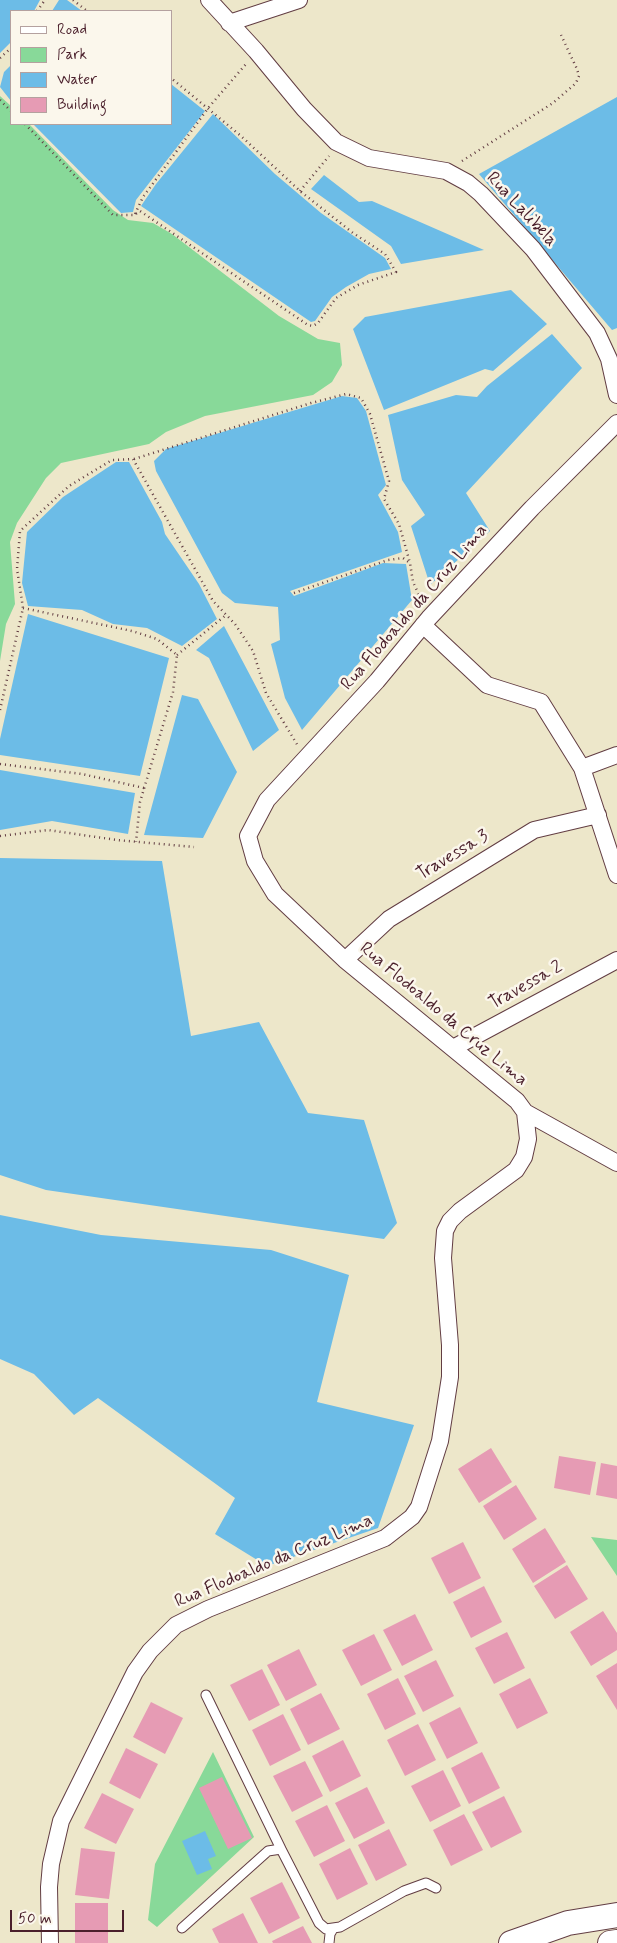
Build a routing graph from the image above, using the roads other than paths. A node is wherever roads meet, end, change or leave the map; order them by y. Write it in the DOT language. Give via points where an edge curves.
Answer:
graph roads {
  1 [pos="208,0"];
  2 [pos="299,0"];
  3 [pos="229,23"];
  4 [pos="617,395"];
  5 [pos="617,423"];
  6 [pos="426,621"];
  7 [pos="617,755"];
  8 [pos="582,768"];
  9 [pos="598,815"];
  10 [pos="617,874"];
  11 [pos="345,960"];
  12 [pos="617,960"];
  13 [pos="453,1048"];
  14 [pos="525,1112"];
  15 [pos="617,1163"];
  16 [pos="206,1696"];
  17 [pos="281,1849"];
  18 [pos="436,1888"];
  19 [pos="617,1915"];
  20 [pos="182,1928"];
  21 [pos="333,1929"];
  22 [pos="617,1942"];
  23 [pos="50,1943"];
  24 [pos="330,1943"];
  25 [pos="511,1943"];
  26 [pos="610,1943"];
  1 -- 3 [label="street, Rua Lalibela"];
  2 -- 3 [label="street"];
  3 -- 4 [label="street, Rua Lalibela" via="314,120 340,144 369,158 446,171 468,183 505,218 575,302 603,344"];
  5 -- 6 [label="street, Rua Flodoaldo da Cruz Lima" via="538,501"];
  6 -- 8 [label="street" via="487,685 541,702"];
  6 -- 11 [label="street, Rua Flodoaldo da Cruz Lima" via="377,681 264,805 248,836 263,878 275,894"];
  7 -- 8 [label="street"];
  8 -- 9 [label="street"];
  9 -- 10 [label="street"];
  9 -- 11 [label="street, Travessa 3" via="534,830 389,919"];
  11 -- 13 [label="street, Rua Flodoaldo da Cruz Lima"];
  12 -- 13 [label="street, Travessa 2"];
  13 -- 14 [label="street, Rua Flodoaldo da Cruz Lima" via="506,1091"];
  14 -- 15 [label="street"];
  14 -- 23 [label="street, Rua Flodoaldo da Cruz Lima" via="528,1140 520,1163 507,1178 460,1211 450,1221 443,1238 450,1376 440,1441 419,1506 385,1538 208,1609 176,1625 150,1651 135,1672 61,1821 51,1864"];
  16 -- 17 [label="lane"];
  17 -- 20 [label="lane" via="268,1851"];
  17 -- 21 [label="lane" via="319,1924"];
  18 -- 21 [label="lane" via="426,1883 404,1891"];
  19 -- 25 [label="street" via="568,1923"];
  21 -- 24 [label="lane"];
  22 -- 26 [label="street"];
}
